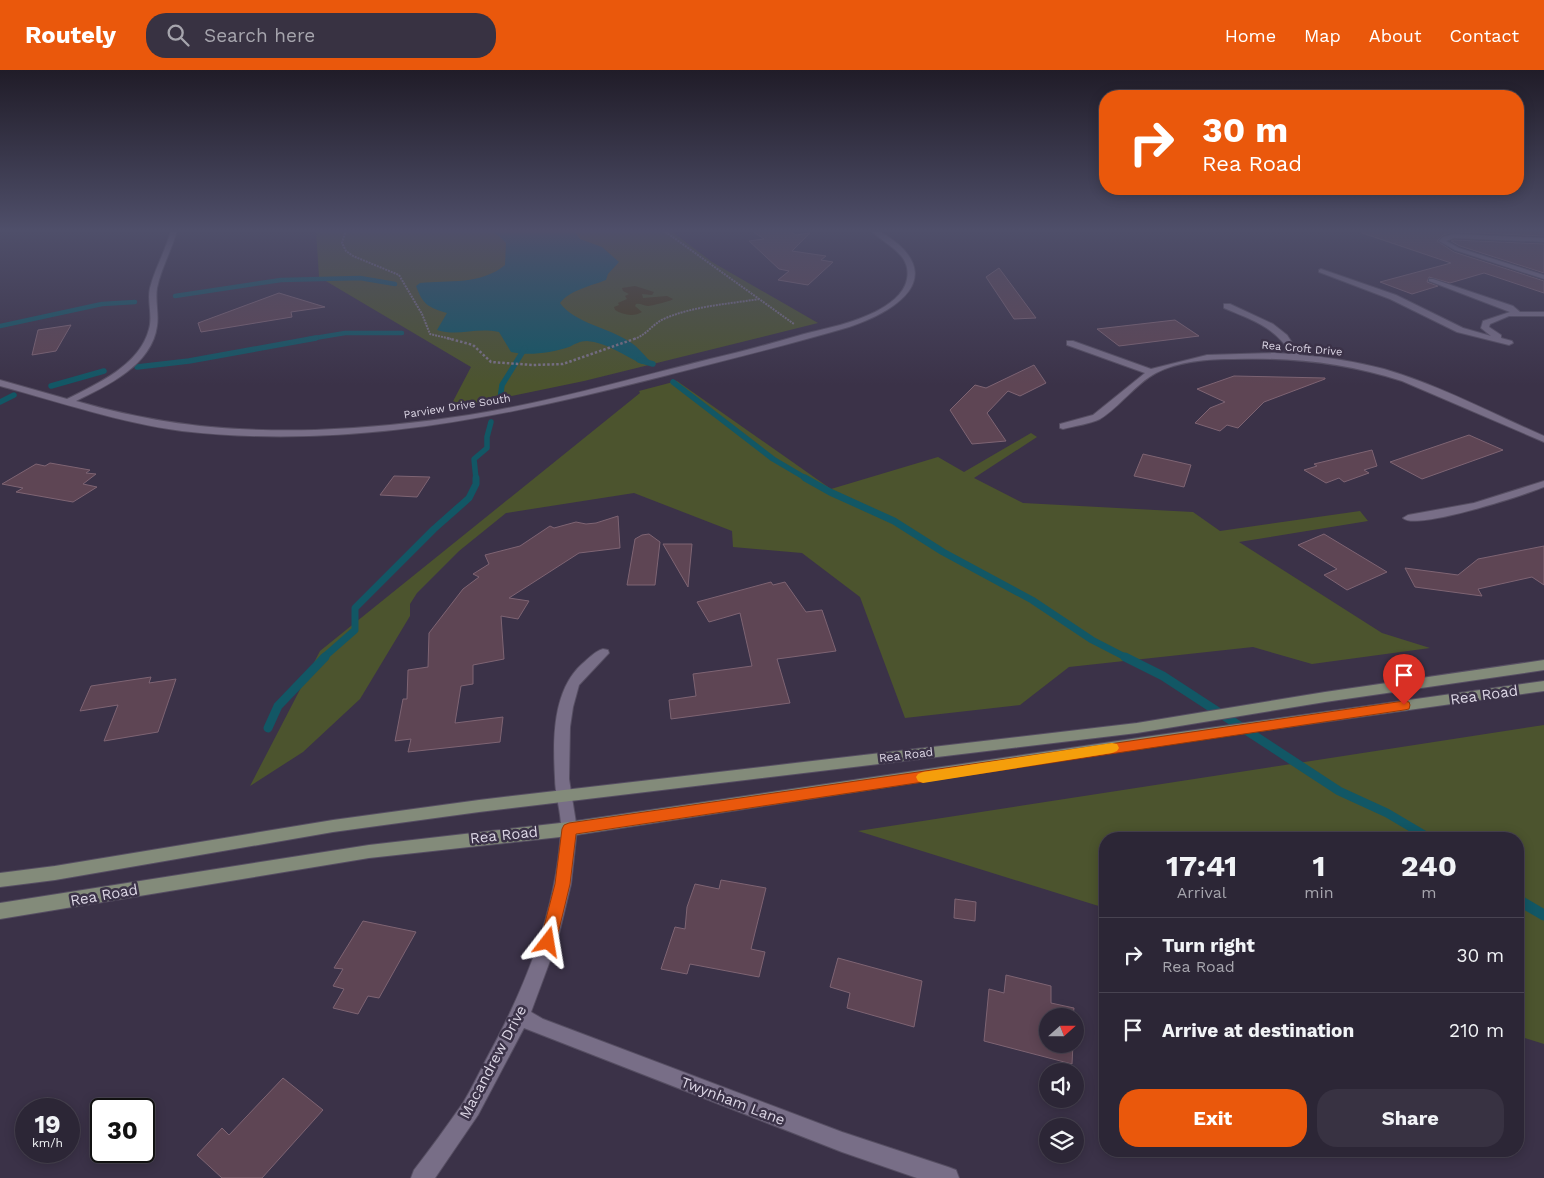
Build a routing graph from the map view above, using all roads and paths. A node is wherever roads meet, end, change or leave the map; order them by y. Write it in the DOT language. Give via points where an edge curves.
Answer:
graph roads {
  1 [pos="156,282"];
  2 [pos="403,282"];
  3 [pos="735,282"];
  4 [pos="910,282"];
  5 [pos="1352,282"];
  6 [pos="1436,282"];
  7 [pos="759,299"];
  8 [pos="1227,306"];
  9 [pos="1517,313"];
  10 [pos="1544,314"];
  11 [pos="811,335"];
  12 [pos="1070,343"];
  13 [pos="1297,356"];
  14 [pos="1151,372"];
  15 [pos="0,383"];
  16 [pos="69,401"];
  17 [pos="1063,426"];
  18 [pos="1544,439"];
  19 [pos="1544,484"];
  20 [pos="1408,518"];
  21 [pos="603,654"];
  22 [pos="1544,665"];
  23 [pos="1544,686"];
  24 [pos="564,796"];
  25 [pos="569,829"];
  26 [pos="0,880"];
  27 [pos="0,911"];
  28 [pos="520,1016"];
  29 [pos="422,1178"];
  30 [pos="948,1178"];
  1 -- 16 [label="street" via="153,329 143,351 95,389"];
  2 -- 7 [label="path" via="430,334 473,345 491,362 503,363 563,364 641,337 662,319 676,314"];
  3 -- 7 [label="path"];
  4 -- 11 [label="street, Parview Drive South" via="890,306 866,318"];
  5 -- 9 [label="street" via="1394,297 1460,330 1509,343 1485,328 1486,323"];
  6 -- 9 [label="street"];
  7 -- 11 [label="path"];
  8 -- 13 [label="street" via="1270,326 1284,337"];
  9 -- 10 [label="street"];
  11 -- 16 [label="street, Parview Drive South" via="531,405 437,423 387,428 274,433 209,431 147,422"];
  12 -- 14 [label="street"];
  13 -- 14 [label="street, Rea Croft Drive" via="1242,354 1207,357"];
  13 -- 18 [label="street, Rea Croft Drive" via="1343,362 1404,379"];
  14 -- 17 [label="street, Rea Croft Drive" via="1096,417"];
  15 -- 16 [label="street, Parview Drive South"];
  19 -- 20 [label="street" via="1464,509"];
  21 -- 24 [label="street, Macandrew Drive" via="573,684 566,707 563,727"];
  22 -- 24 [label="main road, Rea Road" via="1137,728"];
  23 -- 25 [label="main road, Rea Road"];
  24 -- 25 [label="street, Macandrew Drive"];
  24 -- 26 [label="main road, Rea Road" via="333,826"];
  25 -- 27 [label="main road, Rea Road" via="326,856"];
  25 -- 28 [label="street, Macandrew Drive" via="563,884 548,942"];
  28 -- 29 [label="street, Macandrew Drive" via="471,1108"];
  28 -- 30 [label="street, Twynham Lane" via="538,1026 842,1142"];
}
